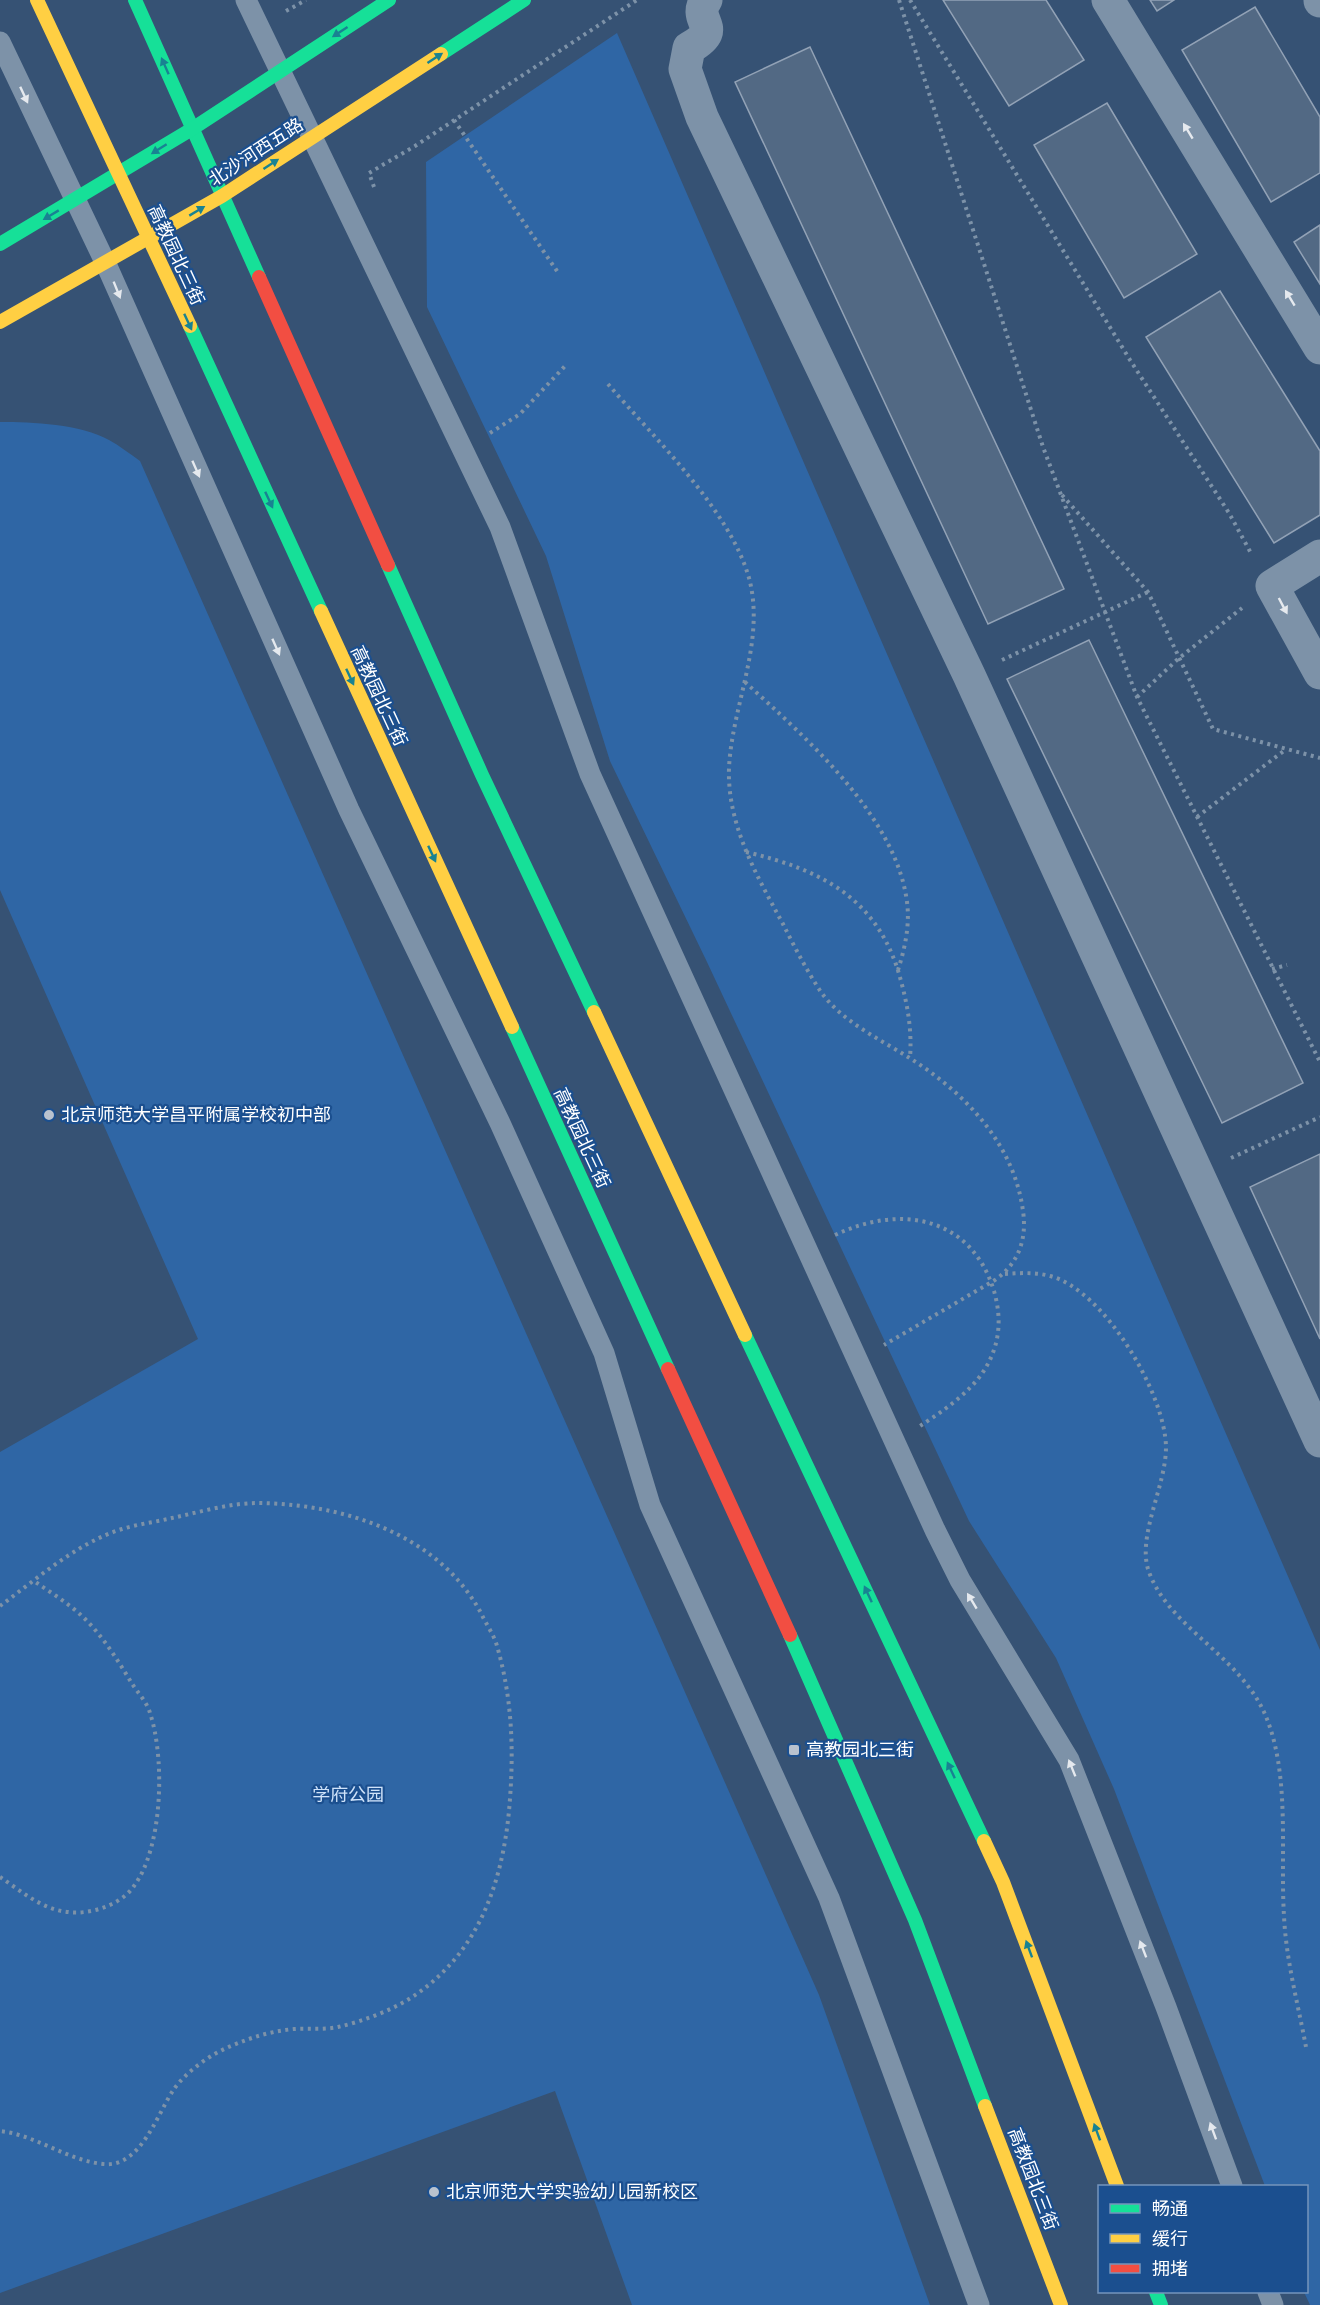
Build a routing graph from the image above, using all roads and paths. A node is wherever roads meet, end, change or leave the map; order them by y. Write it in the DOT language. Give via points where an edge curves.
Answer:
graph roads {
  1 [pos="38,0"];
  2 [pos="135,0"];
  3 [pos="246,0"];
  4 [pos="306,0"];
  5 [pos="389,0"];
  6 [pos="524,0"];
  7 [pos="637,0"];
  8 [pos="706,0"];
  9 [pos="899,0"];
  10 [pos="910,0"];
  11 [pos="1108,0"];
  12 [pos="287,13"];
  13 [pos="0,42"];
  14 [pos="281,71"];
  15 [pos="454,120"];
  16 [pos="192,129"];
  17 [pos="312,138"];
  18 [pos="119,174"];
  19 [pos="376,192"];
  20 [pos="222,196"];
  21 [pos="75,200"];
  22 [pos="150,239"];
  23 [pos="0,244"];
  24 [pos="106,264"];
  25 [pos="559,274"];
  26 [pos="0,322"];
  27 [pos="1320,348"];
  28 [pos="565,366"];
  29 [pos="608,384"];
  30 [pos="487,435"];
  31 [pos="1059,491"];
  32 [pos="1320,556"];
  33 [pos="1254,558"];
  34 [pos="1148,592"];
  35 [pos="1244,607"];
  36 [pos="1106,614"];
  37 [pos="1178,659"];
  38 [pos="1320,674"];
  39 [pos="969,675"];
  40 [pos="745,681"];
  41 [pos="1137,697"];
  42 [pos="1286,750"];
  43 [pos="1320,758"];
  44 [pos="1197,817"];
  45 [pos="745,852"];
  46 [pos="1287,965"];
  47 [pos="1272,969"];
  48 [pos="898,970"];
  49 [pos="910,1058"];
  50 [pos="1320,1062"];
  51 [pos="1320,1117"];
  52 [pos="1198,1174"];
  53 [pos="832,1236"];
  54 [pos="1004,1274"];
  55 [pos="991,1282"];
  56 [pos="878,1349"];
  57 [pos="915,1430"];
  58 [pos="1320,1441"];
  59 [pos="34,1581"];
  60 [pos="0,1606"];
  61 [pos="0,1877"];
  62 [pos="1306,2047"];
  63 [pos="0,2131"];
  64 [pos="1116,2185"];
  65 [pos="1231,2185"];
  66 [pos="979,2305"];
  67 [pos="1061,2305"];
  1 -- 18 [label="main road, 高教园北三街"];
  16 -- 2 [label="main road, one-way"];
  3 -- 14 [label="lane"];
  4 -- 12 [label="path"];
  5 -- 14 [label="main road, one-way"];
  17 -- 6 [label="main road, 北沙河西五路, one-way"];
  7 -- 15 [label="path"];
  8 -- 39 [label="street" via="701,12 707,34 689,48 685,69 702,117"];
  9 -- 31 [label="path"];
  10 -- 33 [label="path"];
  27 -- 11 [label="street, one-way"];
  13 -- 21 [label="lane, one-way"];
  14 -- 16 [label="main road"];
  14 -- 17 [label="lane"];
  15 -- 19 [label="path" via="369,173"];
  15 -- 25 [label="path"];
  16 -- 18 [label="main road, one-way"];
  16 -- 20 [label="main road"];
  20 -- 17 [label="main road, 北沙河西五路, one-way"];
  65 -- 17 [label="lane, one-way" via="1069,1760 960,1580 935,1530 590,774 501,527"];
  18 -- 21 [label="main road"];
  18 -- 22 [label="main road, 高教园北三街"];
  22 -- 20 [label="main road, 北沙河西五路, one-way"];
  64 -- 20 [label="main road, one-way" via="1004,1882 482,775"];
  21 -- 23 [label="main road, one-way"];
  21 -- 24 [label="lane"];
  22 -- 24 [label="main road, 北沙河西五路"];
  22 -- 67 [label="main road, 高教园北三街, one-way" via="832,1726 915,1920"];
  24 -- 26 [label="main road, 北沙河西五路"];
  24 -- 66 [label="lane, one-way" via="349,810 500,1123 604,1353 650,1505 829,1898"];
  28 -- 30 [label="path" via="520,414"];
  29 -- 40 [label="path" via="727,527 740,554 755,608"];
  31 -- 34 [label="path"];
  31 -- 36 [label="path"];
  32 -- 38 [label="street, one-way" via="1272,586"];
  34 -- 36 [label="path"];
  34 -- 37 [label="path"];
  35 -- 37 [label="path"];
  36 -- 39 [label="path"];
  36 -- 41 [label="path"];
  37 -- 41 [label="path"];
  37 -- 42 [label="path" via="1213,729"];
  39 -- 52 [label="street"];
  40 -- 45 [label="path" via="729,768"];
  40 -- 48 [label="path" via="835,770 880,831 903,883 907,903 908,930"];
  41 -- 44 [label="path"];
  42 -- 43 [label="path"];
  42 -- 44 [label="path"];
  44 -- 47 [label="path"];
  45 -- 48 [label="path" via="809,871 846,893 876,923 894,954"];
  45 -- 49 [label="path" via="826,999"];
  46 -- 47 [label="path"];
  47 -- 50 [label="path"];
  48 -- 49 [label="path" via="909,1015"];
  49 -- 54 [label="path" via="956,1092 980,1116 1001,1145 1013,1171 1026,1230 1017,1258"];
  51 -- 52 [label="path"];
  52 -- 58 [label="street"];
  53 -- 55 [label="path" via="877,1220 927,1221 956,1233 966,1242"];
  54 -- 55 [label="path"];
  54 -- 62 [label="path" via="1051,1276 1074,1287 1116,1330 1150,1385 1166,1447 1145,1557 1158,1591 1232,1665 1265,1714 1274,1742 1281,1799 1286,1942"];
  55 -- 56 [label="path"];
  55 -- 57 [label="path" via="1000,1325 984,1370 954,1402"];
  59 -- 60 [label="path"];
  59 -- 61 [label="path" via="82,1616 108,1647 150,1712 159,1756 157,1808 152,1843 134,1887 97,1910 68,1912 40,1903"];
  59 -- 63 [label="path" via="79,1548 122,1529 255,1503 302,1507 360,1519 409,1538 446,1566 475,1602 497,1643 513,1720 512,1779 505,1851 492,1899 472,1938 446,1969 417,1994 384,2011 337,2027 267,2033 227,2047 195,2068 176,2087 143,2143 127,2157 108,2165 80,2160 19,2133"];
}
